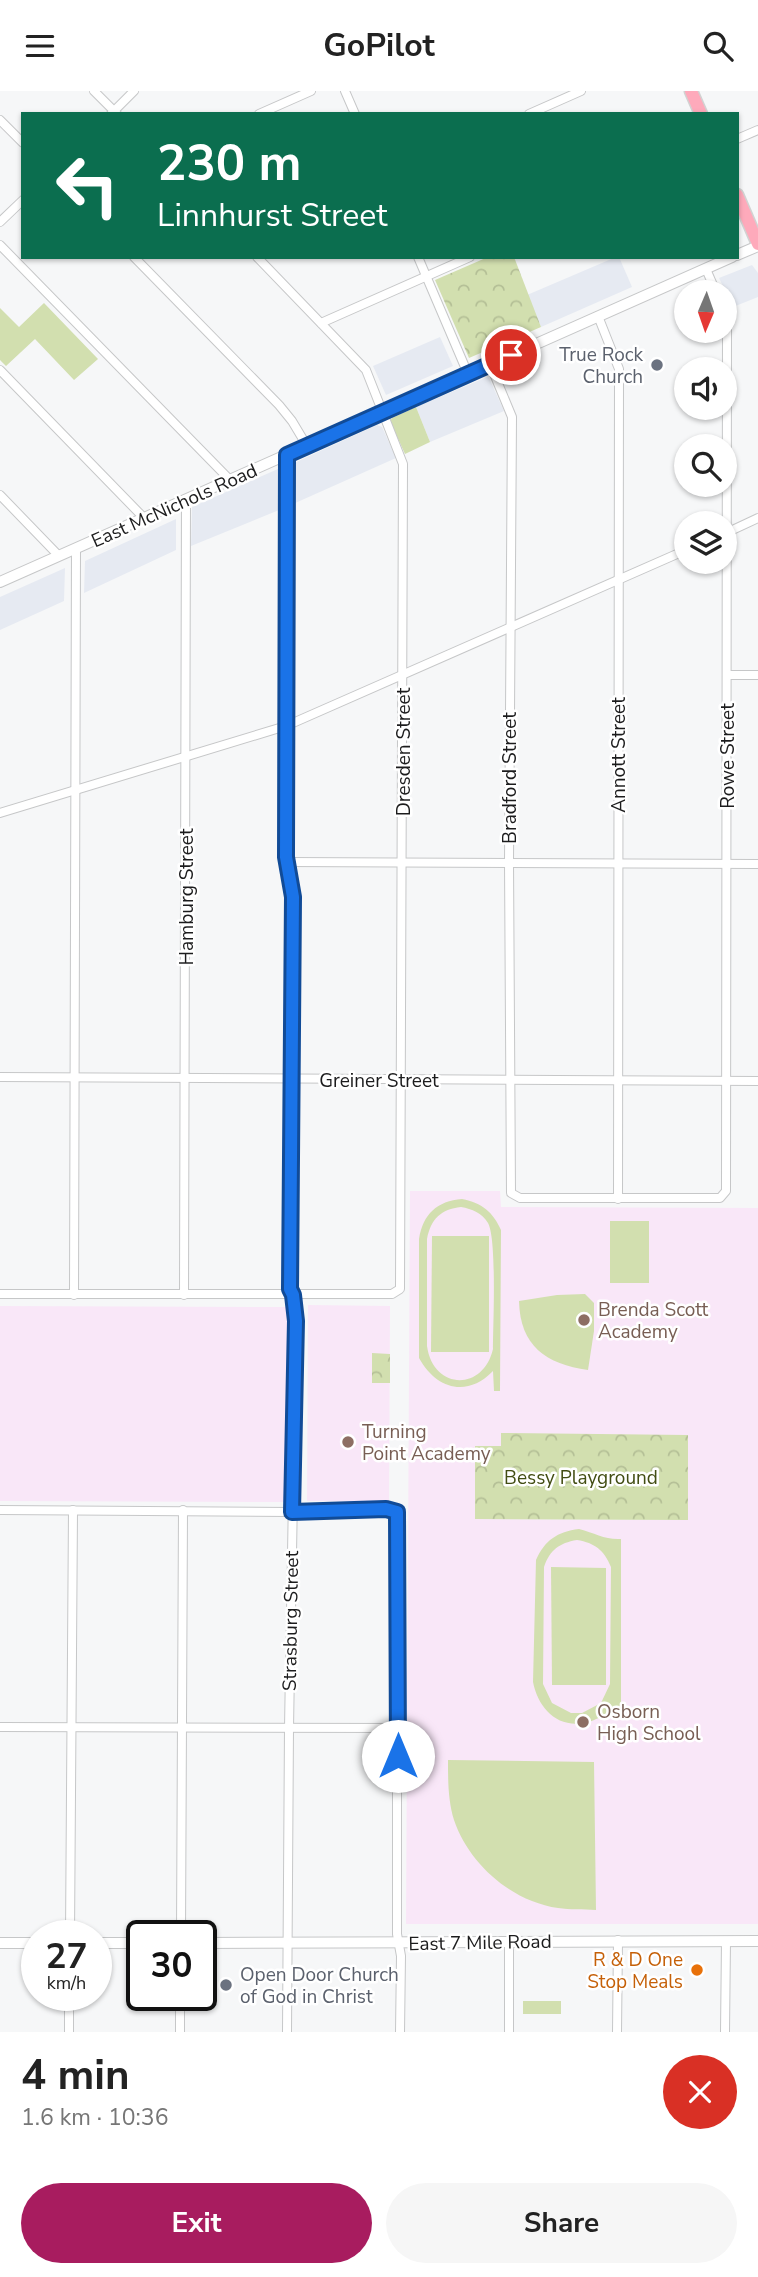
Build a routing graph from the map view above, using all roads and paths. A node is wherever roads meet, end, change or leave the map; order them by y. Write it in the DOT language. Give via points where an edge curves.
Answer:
graph roads {
  1 [pos="94,91"];
  2 [pos="134,91"];
  3 [pos="311,91"];
  4 [pos="345,91"];
  5 [pos="581,91"];
  6 [pos="691,91"];
  7 [pos="113,112"];
  8 [pos="115,112"];
  9 [pos="264,112"];
  10 [pos="354,112"];
  11 [pos="534,112"];
  12 [pos="700,112"];
  13 [pos="0,120"];
  14 [pos="758,130"];
  15 [pos="739,138"];
  16 [pos="21,141"];
  17 [pos="739,200"];
  18 [pos="21,202"];
  19 [pos="0,222"];
  20 [pos="0,245"];
  21 [pos="758,245"];
  22 [pos="739,254"];
  23 [pos="136,259"];
  24 [pos="259,259"];
  25 [pos="419,259"];
  26 [pos="466,259"];
  27 [pos="728,259"];
  28 [pos="706,269"];
  29 [pos="426,277"];
  30 [pos="711,280"];
  31 [pos="598,317"];
  32 [pos="321,323"];
  33 [pos="727,343"];
  34 [pos="490,364"];
  35 [pos="0,370"];
  36 [pos="468,374"];
  37 [pos="383,412"];
  38 [pos="307,446"];
  39 [pos="287,455"];
  40 [pos="230,480"];
  41 [pos="0,495"];
  42 [pos="186,499"];
  43 [pos="726,511"];
  44 [pos="144,518"];
  45 [pos="758,518"];
  46 [pos="737,528"];
  47 [pos="76,548"];
  48 [pos="674,555"];
  49 [pos="59,556"];
  50 [pos="726,574"];
  51 [pos="619,580"];
  52 [pos="0,582"];
  53 [pos="510,629"];
  54 [pos="727,675"];
  55 [pos="758,675"];
  56 [pos="403,676"];
  57 [pos="286,726"];
  58 [pos="186,755"];
  59 [pos="76,789"];
  60 [pos="0,813"];
  61 [pos="287,862"];
  62 [pos="403,862"];
  63 [pos="509,862"];
  64 [pos="618,863"];
  65 [pos="726,863"];
  66 [pos="758,864"];
  67 [pos="0,1077"];
  68 [pos="75,1078"];
  69 [pos="186,1078"];
  70 [pos="402,1079"];
  71 [pos="292,1080"];
  72 [pos="511,1080"];
  73 [pos="617,1080"];
  74 [pos="726,1081"];
  75 [pos="758,1081"];
  76 [pos="618,1199"];
  77 [pos="0,1294"];
  78 [pos="184,1294"];
  79 [pos="74,1295"];
  80 [pos="293,1295"];
  81 [pos="0,1510"];
  82 [pos="73,1510"];
  83 [pos="183,1510"];
  84 [pos="292,1512"];
  85 [pos="0,1727"];
  86 [pos="72,1727"];
  87 [pos="182,1727"];
  88 [pos="289,1728"];
  89 [pos="398,1728"];
  90 [pos="70,1920"];
  91 [pos="181,1920"];
  92 [pos="618,1940"];
  93 [pos="726,1941"];
  94 [pos="758,1941"];
  95 [pos="509,1942"];
  96 [pos="0,1943"];
  97 [pos="21,1943"];
  98 [pos="217,1943"];
  99 [pos="287,1944"];
  100 [pos="399,1944"];
  101 [pos="69,2011"];
  102 [pos="180,2011"];
  103 [pos="69,2032"];
  104 [pos="180,2032"];
  105 [pos="287,2032"];
  106 [pos="400,2032"];
  107 [pos="509,2032"];
  108 [pos="617,2032"];
  109 [pos="725,2032"];
  1 -- 7 [label="street"];
  2 -- 8 [label="street"];
  3 -- 9 [label="street"];
  4 -- 10 [label="street"];
  5 -- 11 [label="street"];
  6 -- 12 [label="main road"];
  13 -- 16 [label="street"];
  14 -- 15 [label="street"];
  17 -- 21 [label="main road"];
  18 -- 19 [label="street"];
  20 -- 40 [label="street"];
  21 -- 22 [label="street"];
  23 -- 38 [label="street" via="279,405"];
  24 -- 32 [label="street, Dresden Street"];
  25 -- 29 [label="street"];
  26 -- 29 [label="street"];
  27 -- 28 [label="street, East McNichols Road"];
  28 -- 30 [label="street"];
  28 -- 31 [label="street, East McNichols Road"];
  29 -- 32 [label="street"];
  29 -- 36 [label="street"];
  31 -- 34 [label="street, East McNichols Road"];
  31 -- 51 [label="street, Annott Street" via="620,369"];
  32 -- 37 [label="street, Dresden Street" via="366,369"];
  33 -- 43 [label="street, Rowe Street"];
  34 -- 36 [label="street, East McNichols Road"];
  34 -- 53 [label="street, Bradford Street" via="512,417"];
  35 -- 44 [label="street"];
  36 -- 37 [label="street, East McNichols Road"];
  37 -- 38 [label="street, East McNichols Road"];
  37 -- 56 [label="street, Dresden Street" via="403,464"];
  38 -- 39 [label="street, East McNichols Road"];
  39 -- 40 [label="street, East McNichols Road"];
  39 -- 57 [label="street, Strasburg Street"];
  40 -- 42 [label="street, East McNichols Road"];
  41 -- 49 [label="street"];
  42 -- 44 [label="street, East McNichols Road"];
  42 -- 58 [label="street, Hamburg Street"];
  44 -- 47 [label="street, East McNichols Road"];
  45 -- 46 [label="street"];
  47 -- 49 [label="street, East McNichols Road"];
  47 -- 59 [label="street"];
  48 -- 51 [label="street"];
  49 -- 52 [label="street, East McNichols Road"];
  50 -- 54 [label="street, Rowe Street"];
  51 -- 53 [label="street"];
  51 -- 64 [label="street, Annott Street"];
  53 -- 56 [label="street"];
  53 -- 63 [label="street, Bradford Street"];
  54 -- 55 [label="street"];
  54 -- 65 [label="street, Rowe Street"];
  56 -- 57 [label="street"];
  56 -- 62 [label="street, Dresden Street"];
  57 -- 58 [label="street"];
  57 -- 61 [label="street, Strasburg Street"];
  58 -- 59 [label="street"];
  58 -- 69 [label="street, Hamburg Street"];
  59 -- 60 [label="street"];
  59 -- 68 [label="street"];
  61 -- 62 [label="street"];
  61 -- 71 [label="street, Strasburg Street" via="293,897"];
  62 -- 63 [label="street"];
  62 -- 70 [label="street, Dresden Street"];
  63 -- 64 [label="street"];
  63 -- 72 [label="street, Bradford Street"];
  64 -- 65 [label="street"];
  64 -- 73 [label="street, Annott Street"];
  65 -- 66 [label="street"];
  65 -- 74 [label="street, Rowe Street"];
  67 -- 68 [label="street, Greiner Street"];
  68 -- 69 [label="street, Greiner Street"];
  68 -- 79 [label="street"];
  69 -- 71 [label="street, Greiner Street"];
  69 -- 78 [label="street, Hamburg Street"];
  70 -- 71 [label="street, Greiner Street"];
  70 -- 72 [label="street, Greiner Street"];
  70 -- 80 [label="street, Dresden Street" via="398,1291"];
  71 -- 80 [label="street, Strasburg Street"];
  72 -- 73 [label="street, Greiner Street"];
  72 -- 76 [label="street, Bradford Street" via="513,1195"];
  73 -- 74 [label="street, Greiner Street"];
  73 -- 76 [label="street, Annott Street"];
  74 -- 75 [label="street, Greiner Street"];
  74 -- 76 [label="street, Rowe Street" via="726,1191 722,1197"];
  77 -- 79 [label="street"];
  78 -- 79 [label="street"];
  78 -- 80 [label="street"];
  80 -- 84 [label="street, Strasburg Street"];
  81 -- 82 [label="street"];
  82 -- 83 [label="street"];
  82 -- 86 [label="street"];
  83 -- 84 [label="street"];
  83 -- 87 [label="street"];
  84 -- 88 [label="street, Strasburg Street"];
  84 -- 89 [label="street" via="397,1512"];
  85 -- 86 [label="street"];
  86 -- 87 [label="street"];
  86 -- 90 [label="street"];
  87 -- 88 [label="street"];
  87 -- 91 [label="street"];
  88 -- 89 [label="street"];
  88 -- 99 [label="street, Strasburg Street"];
  89 -- 100 [label="street"];
  92 -- 93 [label="street, East 7 Mile Road"];
  92 -- 95 [label="street, East 7 Mile Road"];
  92 -- 108 [label="street"];
  93 -- 94 [label="street, East 7 Mile Road"];
  93 -- 109 [label="street"];
  95 -- 100 [label="street, East 7 Mile Road"];
  95 -- 107 [label="street"];
  96 -- 97 [label="street"];
  98 -- 99 [label="street, East 7 Mile Road"];
  99 -- 100 [label="street, East 7 Mile Road"];
  99 -- 105 [label="street, Strasburg Street"];
  100 -- 106 [label="street"];
  101 -- 103 [label="street"];
  102 -- 104 [label="street"];
}
